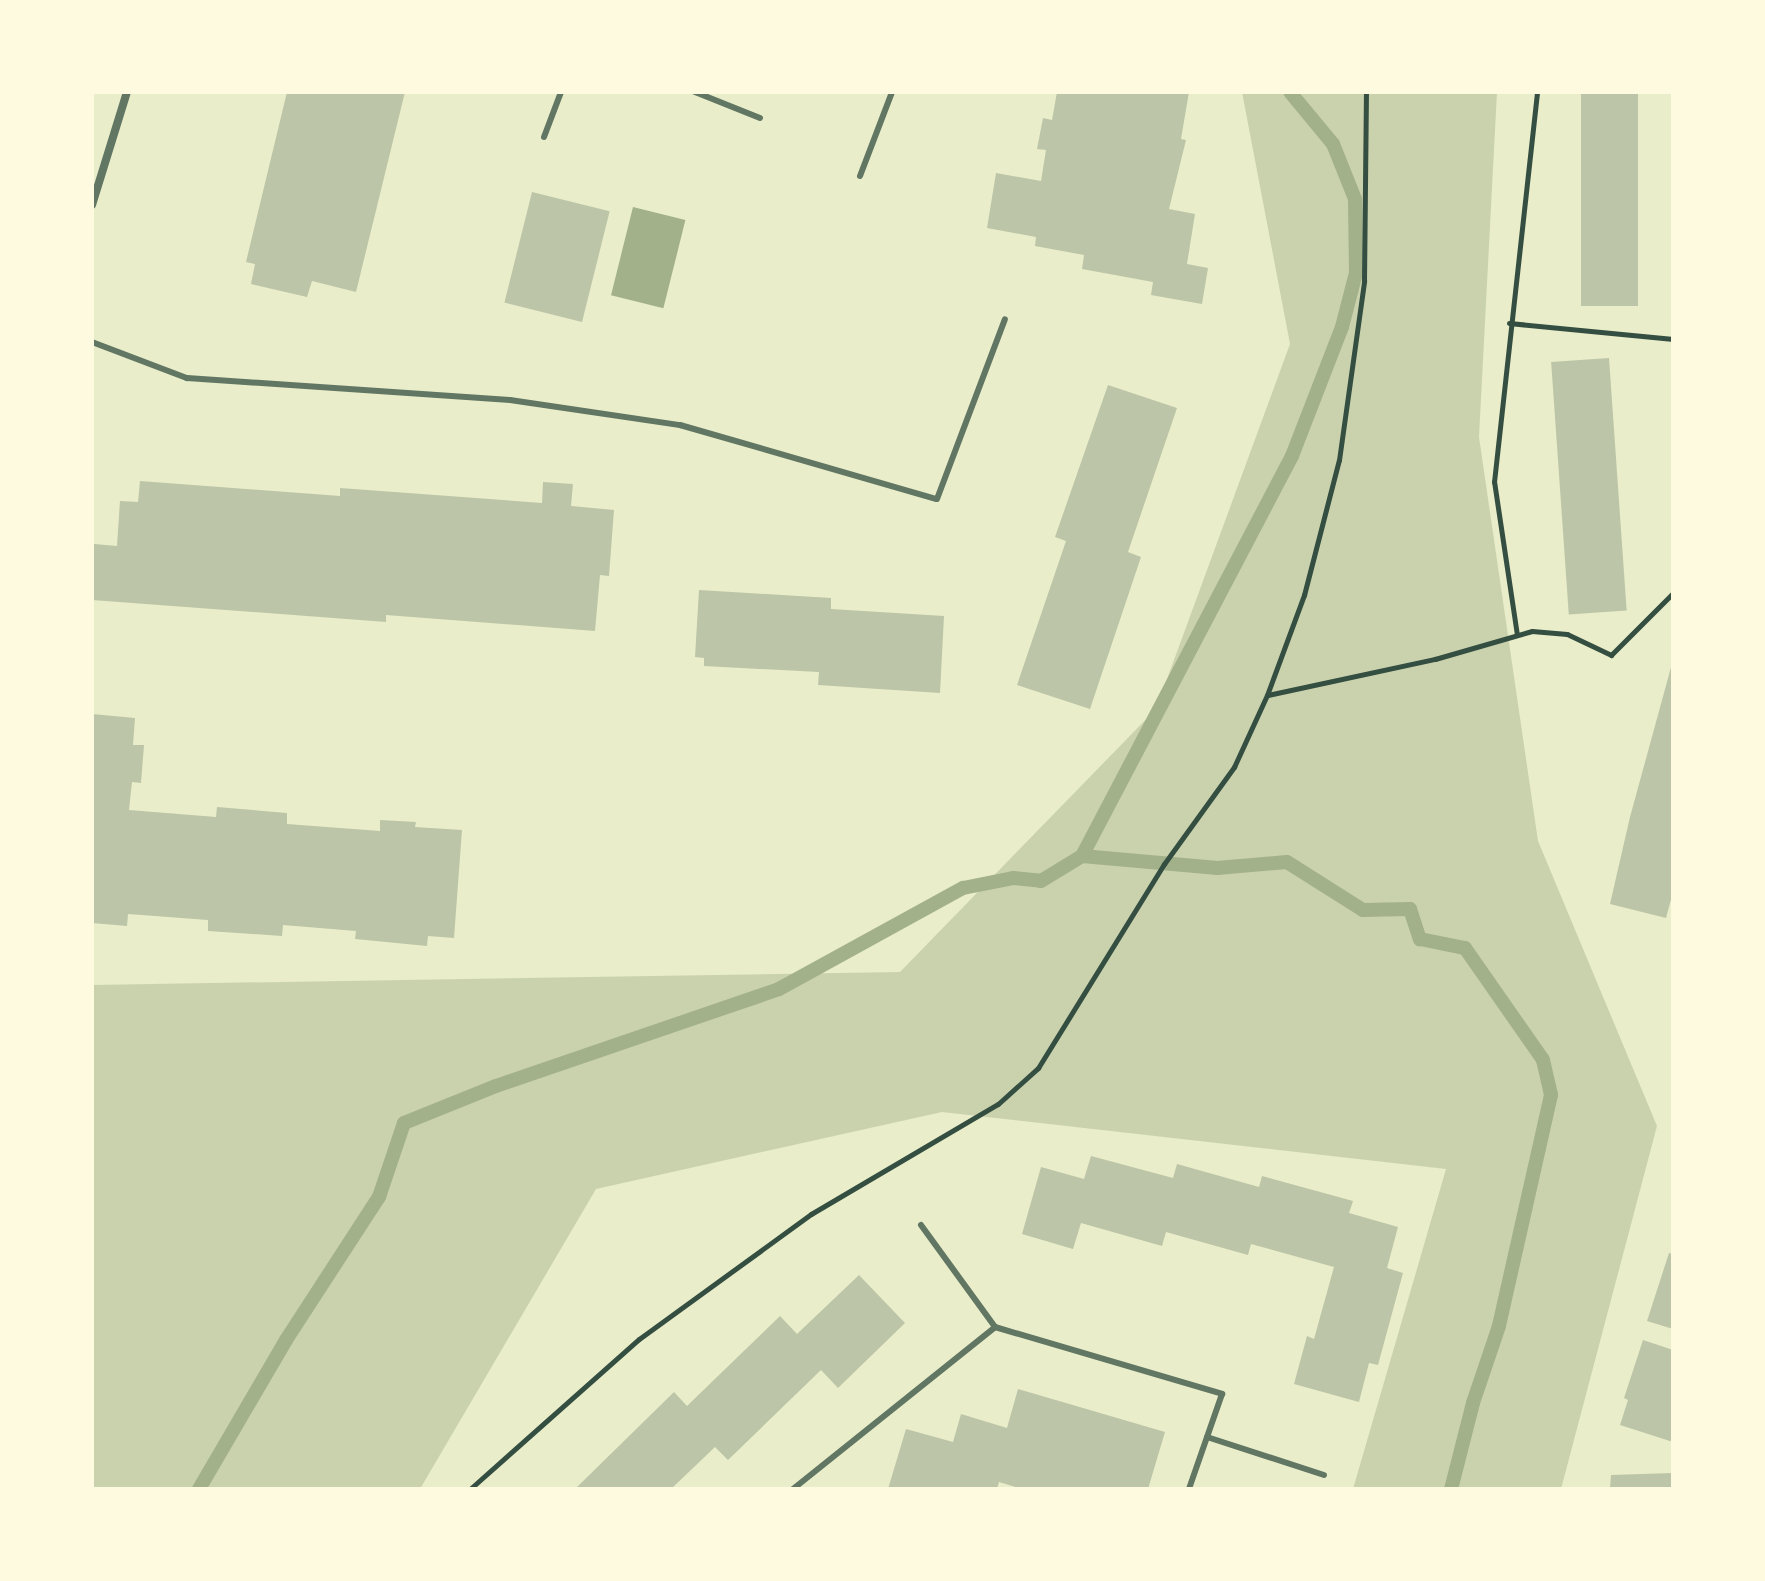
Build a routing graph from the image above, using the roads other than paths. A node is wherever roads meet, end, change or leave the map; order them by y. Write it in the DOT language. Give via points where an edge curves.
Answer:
graph roads {
  1 [pos="127,92"];
  2 [pos="561,92"];
  3 [pos="695,92"];
  4 [pos="892,92"];
  5 [pos="760,118"];
  6 [pos="544,137"];
  7 [pos="860,176"];
  8 [pos="92,205"];
  9 [pos="1005,319"];
  10 [pos="92,342"];
  11 [pos="921,1225"];
  12 [pos="995,1327"];
  13 [pos="1207,1437"];
  14 [pos="1324,1475"];
  15 [pos="793,1489"];
  16 [pos="1189,1489"];
  1 -- 8 [label="street"];
  2 -- 6 [label="lane"];
  3 -- 5 [label="lane"];
  4 -- 7 [label="lane"];
  9 -- 10 [label="lane" via="937,499 680,425 510,400 187,378"];
  11 -- 12 [label="lane"];
  12 -- 13 [label="lane" via="1222,1394"];
  12 -- 15 [label="lane"];
  13 -- 14 [label="lane"];
  13 -- 16 [label="lane"];
}
